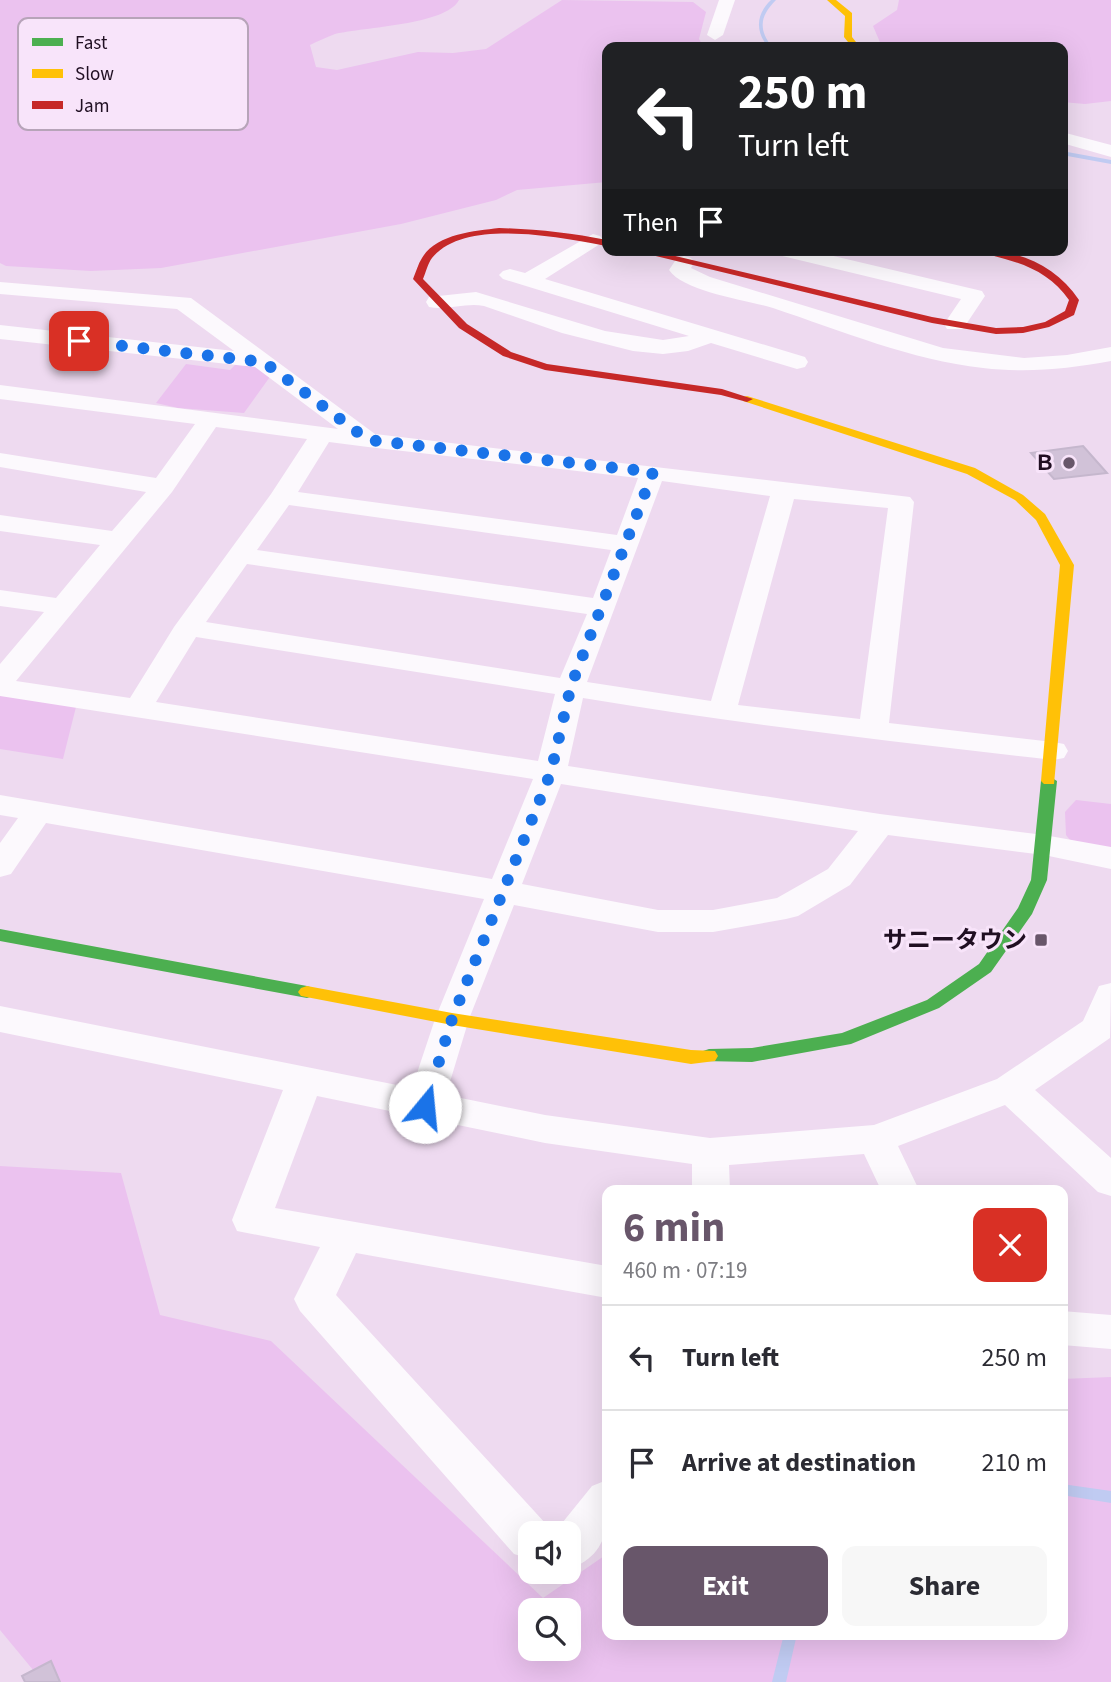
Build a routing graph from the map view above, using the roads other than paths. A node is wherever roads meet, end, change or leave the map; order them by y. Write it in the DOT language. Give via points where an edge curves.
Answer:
graph roads {
  1 [pos="727,0"];
  2 [pos="831,0"];
  3 [pos="715,35"];
  4 [pos="852,42"];
  5 [pos="1068,139"];
  6 [pos="1111,151"];
  7 [pos="600,241"];
  8 [pos="660,256"];
  9 [pos="806,256"];
  10 [pos="1006,256"];
  11 [pos="684,262"];
  12 [pos="0,288"];
  13 [pos="437,302"];
  14 [pos="955,324"];
  15 [pos="0,332"];
  16 [pos="709,336"];
  17 [pos="1111,354"];
  18 [pos="264,362"];
  19 [pos="797,362"];
  20 [pos="0,392"];
  21 [pos="209,421"];
  22 [pos="322,435"];
  23 [pos="368,440"];
  24 [pos="0,460"];
  25 [pos="653,472"];
  26 [pos="163,487"];
  27 [pos="784,491"];
  28 [pos="282,497"];
  29 [pos="0,523"];
  30 [pos="118,540"];
  31 [pos="626,544"];
  32 [pos="240,555"];
  33 [pos="0,598"];
  34 [pos="65,607"];
  35 [pos="603,608"];
  36 [pos="188,627"];
  37 [pos="0,685"];
  38 [pos="571,686"];
  39 [pos="138,709"];
  40 [pos="722,712"];
  41 [pos="873,731"];
  42 [pos="1053,751"];
  43 [pos="551,772"];
  44 [pos="0,805"];
  45 [pos="38,812"];
  46 [pos="880,824"];
  47 [pos="1044,845"];
  48 [pos="1111,858"];
  49 [pos="0,866"];
  50 [pos="504,892"];
  51 [pos="0,934"];
  52 [pos="1111,995"];
  53 [pos="0,1019"];
  54 [pos="452,1019"];
  55 [pos="1104,1032"];
  56 [pos="305,1080"];
  57 [pos="1010,1089"];
  58 [pos="425,1107"];
  59 [pos="876,1139"];
  60 [pos="710,1152"];
  61 [pos="1111,1181"];
  62 [pos="711,1185"];
  63 [pos="898,1185"];
  64 [pos="345,1235"];
  65 [pos="602,1281"];
  66 [pos="1068,1328"];
  67 [pos="1111,1332"];
  68 [pos="602,1506"];
  69 [pos="518,1526"];
  70 [pos="581,1533"];
  1 -- 3 [label="street"];
  2 -- 4 [label="street" via="849,15"];
  5 -- 6 [label="street"];
  7 -- 13 [label="street" via="506,230 455,240 438,247 422,263 418,279"];
  7 -- 16 [label="street" via="519,278"];
  8 -- 11 [label="street"];
  9 -- 14 [label="street" via="974,296"];
  10 -- 14 [label="street" via="1048,271 1066,284 1074,300 1070,313 1023,330"];
  11 -- 14 [label="street"];
  11 -- 17 [label="street" via="678,270 698,282 962,359 1045,366"];
  12 -- 18 [label="street" via="183,303"];
  13 -- 16 [label="street" via="476,298 628,343 690,346"];
  13 -- 42 [label="street" via="463,326 507,354 545,367 722,392 779,407 971,471 1039,512 1067,565"];
  15 -- 18 [label="street"];
  16 -- 19 [label="street"];
  18 -- 23 [label="street"];
  20 -- 21 [label="street"];
  21 -- 22 [label="street"];
  21 -- 26 [label="street"];
  22 -- 23 [label="street"];
  22 -- 28 [label="street"];
  23 -- 25 [label="street"];
  24 -- 26 [label="street"];
  25 -- 27 [label="street"];
  25 -- 31 [label="street"];
  26 -- 30 [label="street"];
  27 -- 40 [label="street"];
  27 -- 41 [label="street" via="901,502"];
  28 -- 31 [label="street"];
  28 -- 32 [label="street"];
  29 -- 30 [label="street"];
  30 -- 34 [label="street"];
  31 -- 35 [label="street"];
  32 -- 35 [label="street"];
  32 -- 36 [label="street"];
  33 -- 34 [label="street"];
  34 -- 37 [label="street"];
  35 -- 38 [label="street"];
  36 -- 38 [label="street"];
  36 -- 39 [label="street"];
  37 -- 39 [label="street"];
  38 -- 40 [label="street"];
  38 -- 43 [label="street"];
  39 -- 43 [label="street"];
  40 -- 41 [label="street"];
  41 -- 42 [label="street"];
  42 -- 47 [label="street"];
  43 -- 46 [label="street"];
  43 -- 50 [label="street"];
  44 -- 45 [label="street"];
  45 -- 49 [label="street"];
  45 -- 50 [label="street"];
  46 -- 47 [label="street"];
  46 -- 50 [label="street" via="839,877 786,908 713,921 658,921"];
  47 -- 48 [label="street"];
  47 -- 54 [label="street" via="1039,880 1026,910 985,968 933,1004 845,1039 752,1055 691,1056"];
  50 -- 54 [label="street"];
  51 -- 54 [label="street"];
  52 -- 55 [label="street"];
  53 -- 56 [label="street"];
  54 -- 58 [label="street"];
  55 -- 57 [label="street"];
  56 -- 58 [label="street"];
  56 -- 64 [label="street" via="251,1220"];
  57 -- 59 [label="street"];
  57 -- 61 [label="street"];
  58 -- 60 [label="street"];
  59 -- 60 [label="street"];
  59 -- 63 [label="street"];
  60 -- 62 [label="street"];
  64 -- 65 [label="street"];
  64 -- 69 [label="street" via="314,1299"];
  66 -- 67 [label="street"];
  68 -- 70 [label="street"];
}
